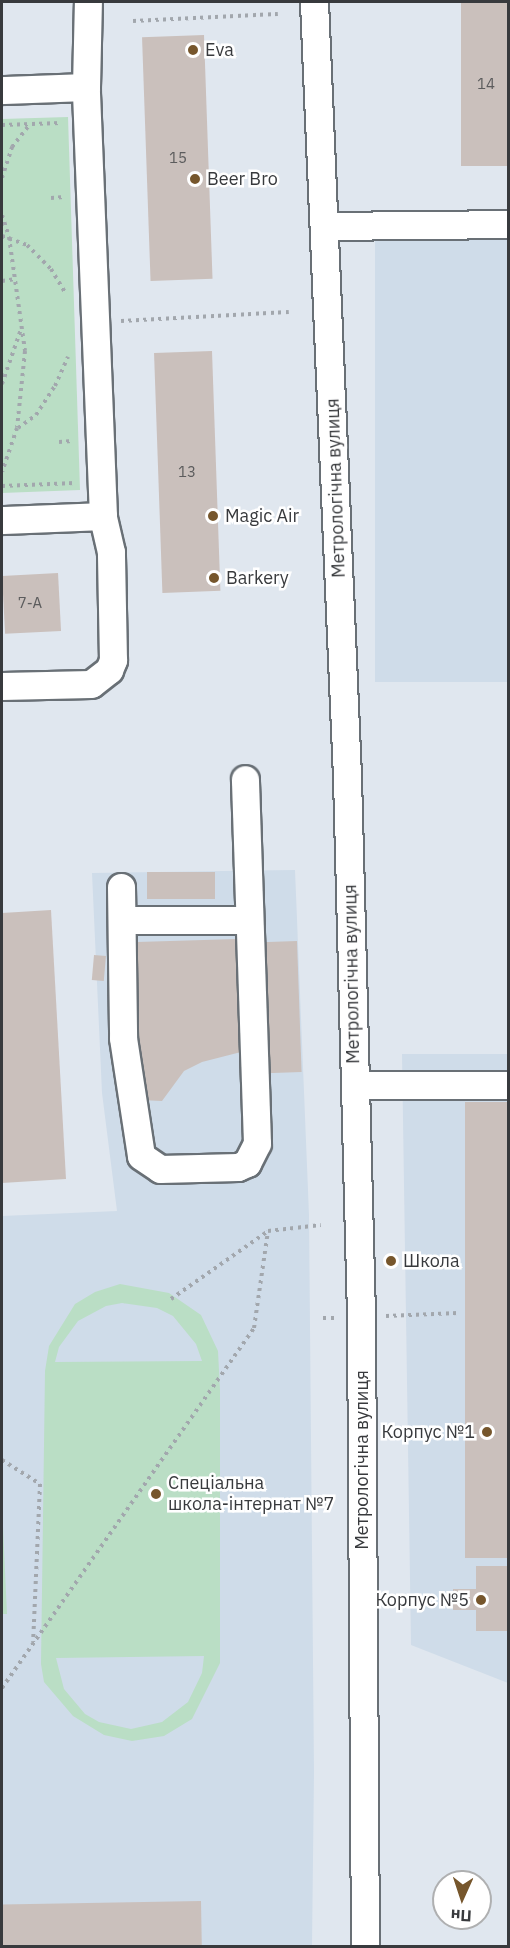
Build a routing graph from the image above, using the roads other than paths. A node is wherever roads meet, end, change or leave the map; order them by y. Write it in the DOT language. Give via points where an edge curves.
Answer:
graph roads {
  1 [pos="88,2"];
  2 [pos="314,2"];
  3 [pos="86,87"];
  4 [pos="2,90"];
  5 [pos="508,224"];
  6 [pos="325,226"];
  7 [pos="103,516"];
  8 [pos="2,520"];
  9 [pos="2,686"];
  10 [pos="245,780"];
  11 [pos="121,887"];
  12 [pos="122,920"];
  13 [pos="249,920"];
  14 [pos="355,1085"];
  15 [pos="508,1085"];
  16 [pos="365,1947"];
  1 -- 3 [label="street" via="90,53"];
  2 -- 6 [label="street, Метрологічна вулиця"];
  3 -- 4 [label="street"];
  3 -- 7 [label="street"];
  5 -- 6 [label="street"];
  6 -- 14 [label="street, Метрологічна вулиця"];
  7 -- 8 [label="street"];
  7 -- 9 [label="street" via="111,552 113,660 109,670 91,684"];
  10 -- 13 [label="street"];
  11 -- 12 [label="street"];
  12 -- 13 [label="street"];
  12 -- 13 [label="street" via="123,1038 136,1145 141,1156 160,1169 238,1167 254,1153"];
  14 -- 15 [label="street"];
  14 -- 16 [label="street, Метрологічна вулиця" via="361,1329"];
}
